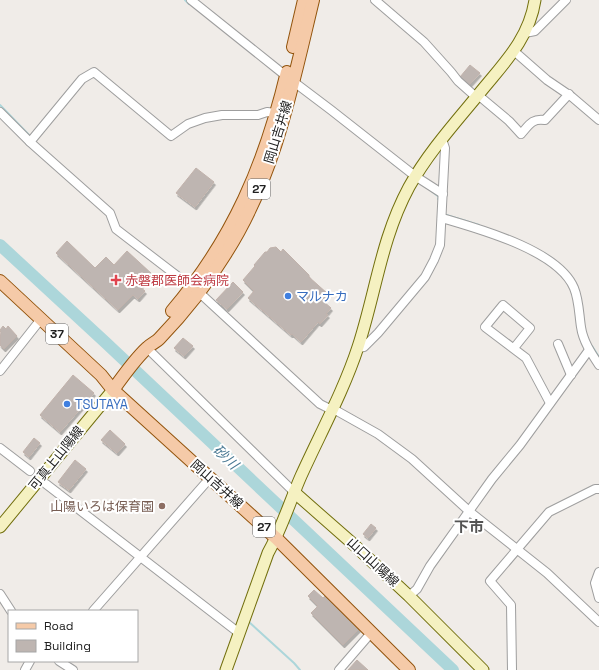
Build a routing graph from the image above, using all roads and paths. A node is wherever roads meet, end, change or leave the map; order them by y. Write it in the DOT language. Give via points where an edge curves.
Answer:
graph roads {
  1 [pos="190,0"];
  2 [pos="304,0"];
  3 [pos="313,0"];
  4 [pos="375,0"];
  5 [pos="535,0"];
  6 [pos="566,0"];
  7 [pos="525,33"];
  8 [pos="514,51"];
  9 [pos="290,79"];
  10 [pos="569,94"];
  11 [pos="477,96"];
  12 [pos="0,112"];
  13 [pos="276,113"];
  14 [pos="599,120"];
  15 [pos="442,139"];
  16 [pos="30,142"];
  17 [pos="415,176"];
  18 [pos="443,194"];
  19 [pos="442,218"];
  20 [pos="0,281"];
  21 [pos="185,282"];
  22 [pos="0,292"];
  23 [pos="203,296"];
  24 [pos="38,322"];
  25 [pos="558,344"];
  26 [pos="147,348"];
  27 [pos="358,348"];
  28 [pos="514,348"];
  29 [pos="589,350"];
  30 [pos="599,365"];
  31 [pos="0,371"];
  32 [pos="571,375"];
  33 [pos="116,386"];
  34 [pos="550,403"];
  35 [pos="332,410"];
  36 [pos="0,448"];
  37 [pos="30,472"];
  38 [pos="210,478"];
  39 [pos="46,484"];
  40 [pos="599,489"];
  41 [pos="293,496"];
  42 [pos="470,512"];
  43 [pos="0,527"];
  44 [pos="278,533"];
  45 [pos="516,549"];
  46 [pos="140,558"];
  47 [pos="599,572"];
  48 [pos="0,594"];
  49 [pos="409,596"];
  50 [pos="599,598"];
  51 [pos="10,610"];
  52 [pos="94,610"];
  53 [pos="599,622"];
  54 [pos="239,633"];
  55 [pos="371,633"];
  56 [pos="61,662"];
  57 [pos="73,670"];
  58 [pos="226,670"];
  59 [pos="339,670"];
  60 [pos="409,670"];
  61 [pos="483,670"];
  62 [pos="512,670"];
  1 -- 9 [label="street"];
  2 -- 9 [label="main road, 岡山吉井線 / 27"];
  3 -- 9 [label="main road, 岡山吉井線 / 27"];
  4 -- 11 [label="street" via="424,42 458,81"];
  5 -- 7 [label="street" via="532,17"];
  6 -- 7 [label="street" via="535,32"];
  7 -- 8 [label="street"];
  8 -- 10 [label="street" via="547,80"];
  8 -- 11 [label="street"];
  9 -- 13 [label="main road, 岡山吉井線 / 27"];
  9 -- 17 [label="street"];
  9 -- 26 [label="main road, 岡山吉井線 / 27" via="285,115 278,140 245,221 226,254 196,296 158,340"];
  10 -- 11 [label="street" via="545,120 534,120 521,134"];
  10 -- 14 [label="street"];
  11 -- 15 [label="street"];
  12 -- 16 [label="street"];
  13 -- 16 [label="street" via="205,118 188,124 171,136 94,72 82,79"];
  13 -- 26 [label="main road, 岡山吉井線 / 27" via="258,170 219,248 189,291 152,335"];
  15 -- 17 [label="street"];
  15 -- 18 [label="street" via="445,148"];
  16 -- 21 [label="street" via="110,213 116,229"];
  17 -- 18 [label="street"];
  17 -- 27 [label="street" via="402,200 384,247"];
  18 -- 19 [label="street"];
  19 -- 27 [label="street" via="440,245 425,277 378,333 364,347"];
  19 -- 29 [label="street" via="520,245 548,259 563,272 574,287 581,328"];
  20 -- 24 [label="main road, 37"];
  22 -- 24 [label="main road, 37"];
  23 -- 35 [label="street" via="320,404"];
  24 -- 31 [label="street"];
  24 -- 33 [label="main road, 37"];
  25 -- 32 [label="street"];
  26 -- 33 [label="main road, 岡山吉井線 / 27"];
  26 -- 41 [label="street"];
  27 -- 35 [label="street"];
  28 -- 28 [label="street" via="486,327 502,305 530,328"];
  28 -- 34 [label="street" via="526,358"];
  29 -- 30 [label="street"];
  29 -- 32 [label="street"];
  32 -- 34 [label="street"];
  33 -- 38 [label="main road, 岡山吉井線 / 27"];
  33 -- 43 [label="street, 可真上山陽線"];
  34 -- 42 [label="street"];
  35 -- 41 [label="street"];
  35 -- 42 [label="street" via="337,410 378,434 412,459"];
  36 -- 37 [label="street"];
  38 -- 44 [label="main road, 岡山吉井線 / 27"];
  38 -- 46 [label="street"];
  39 -- 46 [label="street"];
  40 -- 45 [label="street" via="549,512"];
  41 -- 44 [label="street"];
  41 -- 49 [label="street, 山口山陽線" via="352,543"];
  42 -- 45 [label="street"];
  42 -- 49 [label="street"];
  44 -- 54 [label="street" via="268,553"];
  44 -- 55 [label="main road, 岡山吉井線 / 27"];
  45 -- 53 [label="street"];
  45 -- 62 [label="street" via="490,581 510,605"];
  46 -- 52 [label="street"];
  46 -- 54 [label="street"];
  47 -- 50 [label="street" via="595,583"];
  48 -- 51 [label="street"];
  49 -- 61 [label="street, 山口山陽線"];
  54 -- 58 [label="street"];
  55 -- 59 [label="street"];
  55 -- 60 [label="main road, 岡山吉井線 / 27"];
  56 -- 57 [label="street"];
}
